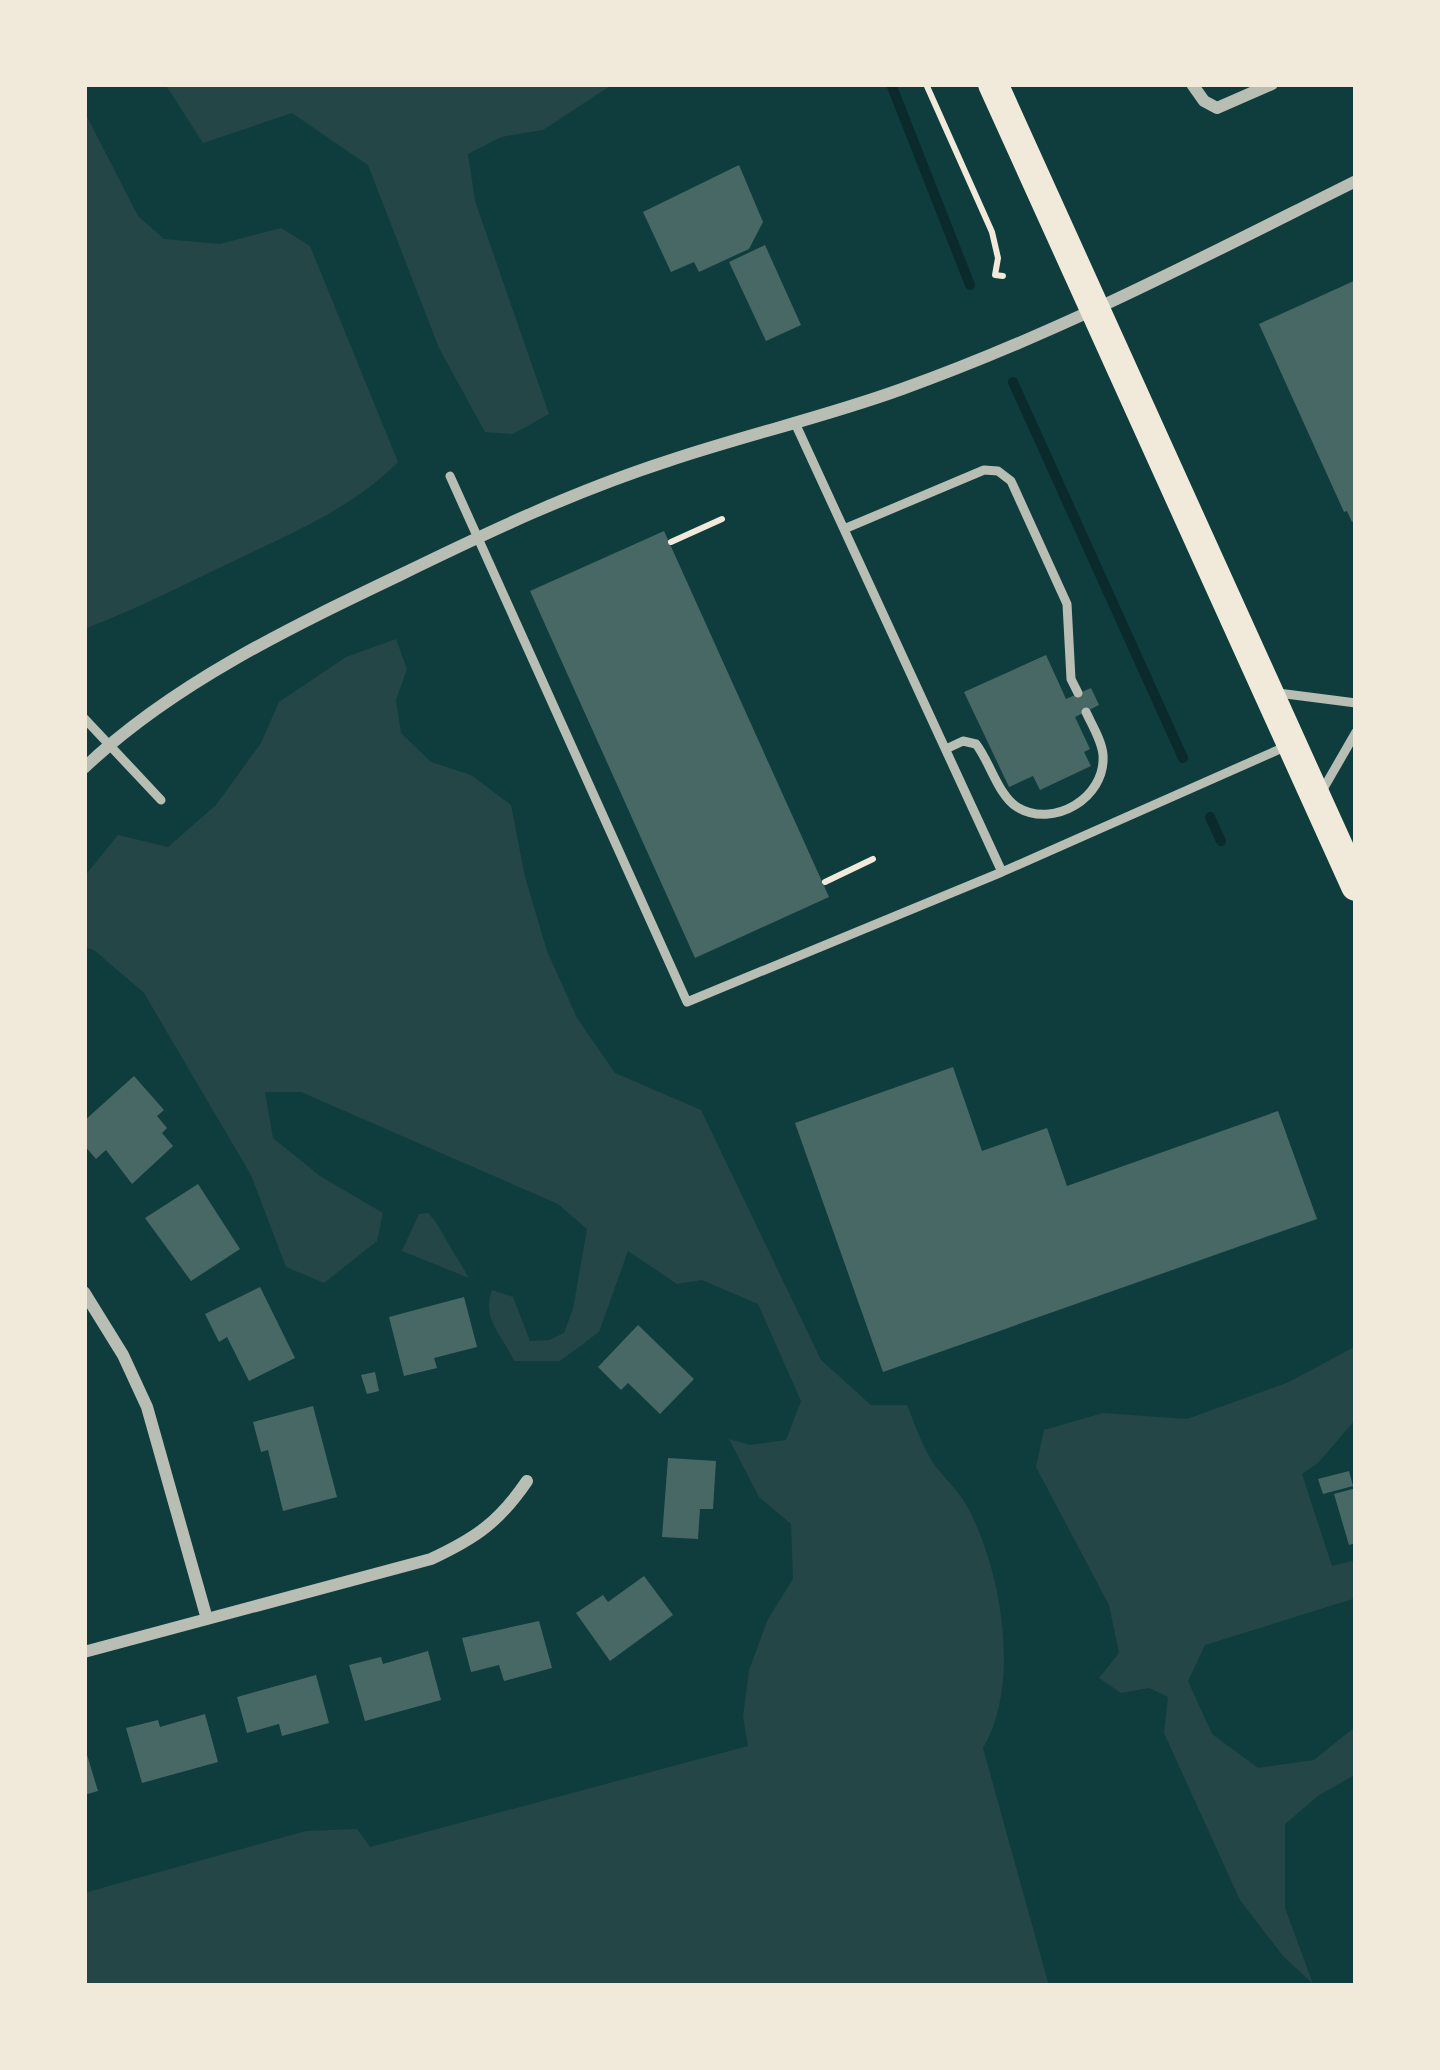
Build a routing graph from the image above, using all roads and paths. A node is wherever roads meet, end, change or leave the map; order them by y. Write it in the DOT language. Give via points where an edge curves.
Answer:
graph roads {
  1 [pos="926,84"];
  2 [pos="993,84"];
  3 [pos="1192,84"];
  4 [pos="1272,84"];
  5 [pos="1356,181"];
  6 [pos="1003,277"];
  7 [pos="1098,310"];
  8 [pos="795,423"];
  9 [pos="450,476"];
  10 [pos="722,519"];
  11 [pos="844,530"];
  12 [pos="477,538"];
  13 [pos="671,542"];
  14 [pos="1269,691"];
  15 [pos="1078,693"];
  16 [pos="1356,703"];
  17 [pos="1086,712"];
  18 [pos="84,718"];
  19 [pos="1356,731"];
  20 [pos="109,744"];
  21 [pos="1292,744"];
  22 [pos="946,749"];
  23 [pos="84,768"];
  24 [pos="161,800"];
  25 [pos="1317,801"];
  26 [pos="873,859"];
  27 [pos="1002,872"];
  28 [pos="825,882"];
  29 [pos="1356,886"];
  30 [pos="84,1292"];
  31 [pos="527,1481"];
  32 [pos="207,1619"];
  33 [pos="84,1652"];
  1 -- 6 [label="path" via="992,232 995,275"];
  2 -- 7 [label="main road"];
  3 -- 4 [label="street" via="1216,108"];
  5 -- 7 [label="street"];
  7 -- 8 [label="street"];
  7 -- 14 [label="main road"];
  8 -- 11 [label="lane"];
  8 -- 12 [label="street" via="636,472"];
  9 -- 12 [label="lane"];
  10 -- 13 [label="path"];
  11 -- 15 [label="lane" via="998,471 1010,481 1067,604"];
  11 -- 22 [label="lane"];
  12 -- 20 [label="street" via="242,656"];
  12 -- 27 [label="lane" via="687,1003"];
  14 -- 16 [label="lane"];
  14 -- 21 [label="main road"];
  17 -- 22 [label="lane" via="1103,751 1102,772 1094,792 1069,809 1040,815 1014,806 976,744"];
  18 -- 20 [label="lane"];
  19 -- 25 [label="lane"];
  20 -- 23 [label="street"];
  20 -- 24 [label="lane"];
  21 -- 25 [label="main road"];
  21 -- 27 [label="lane"];
  22 -- 27 [label="lane"];
  25 -- 29 [label="main road"];
  26 -- 28 [label="path"];
  30 -- 32 [label="street" via="147,1407"];
  31 -- 32 [label="street" via="506,1512 431,1559"];
  32 -- 33 [label="street"];
}
